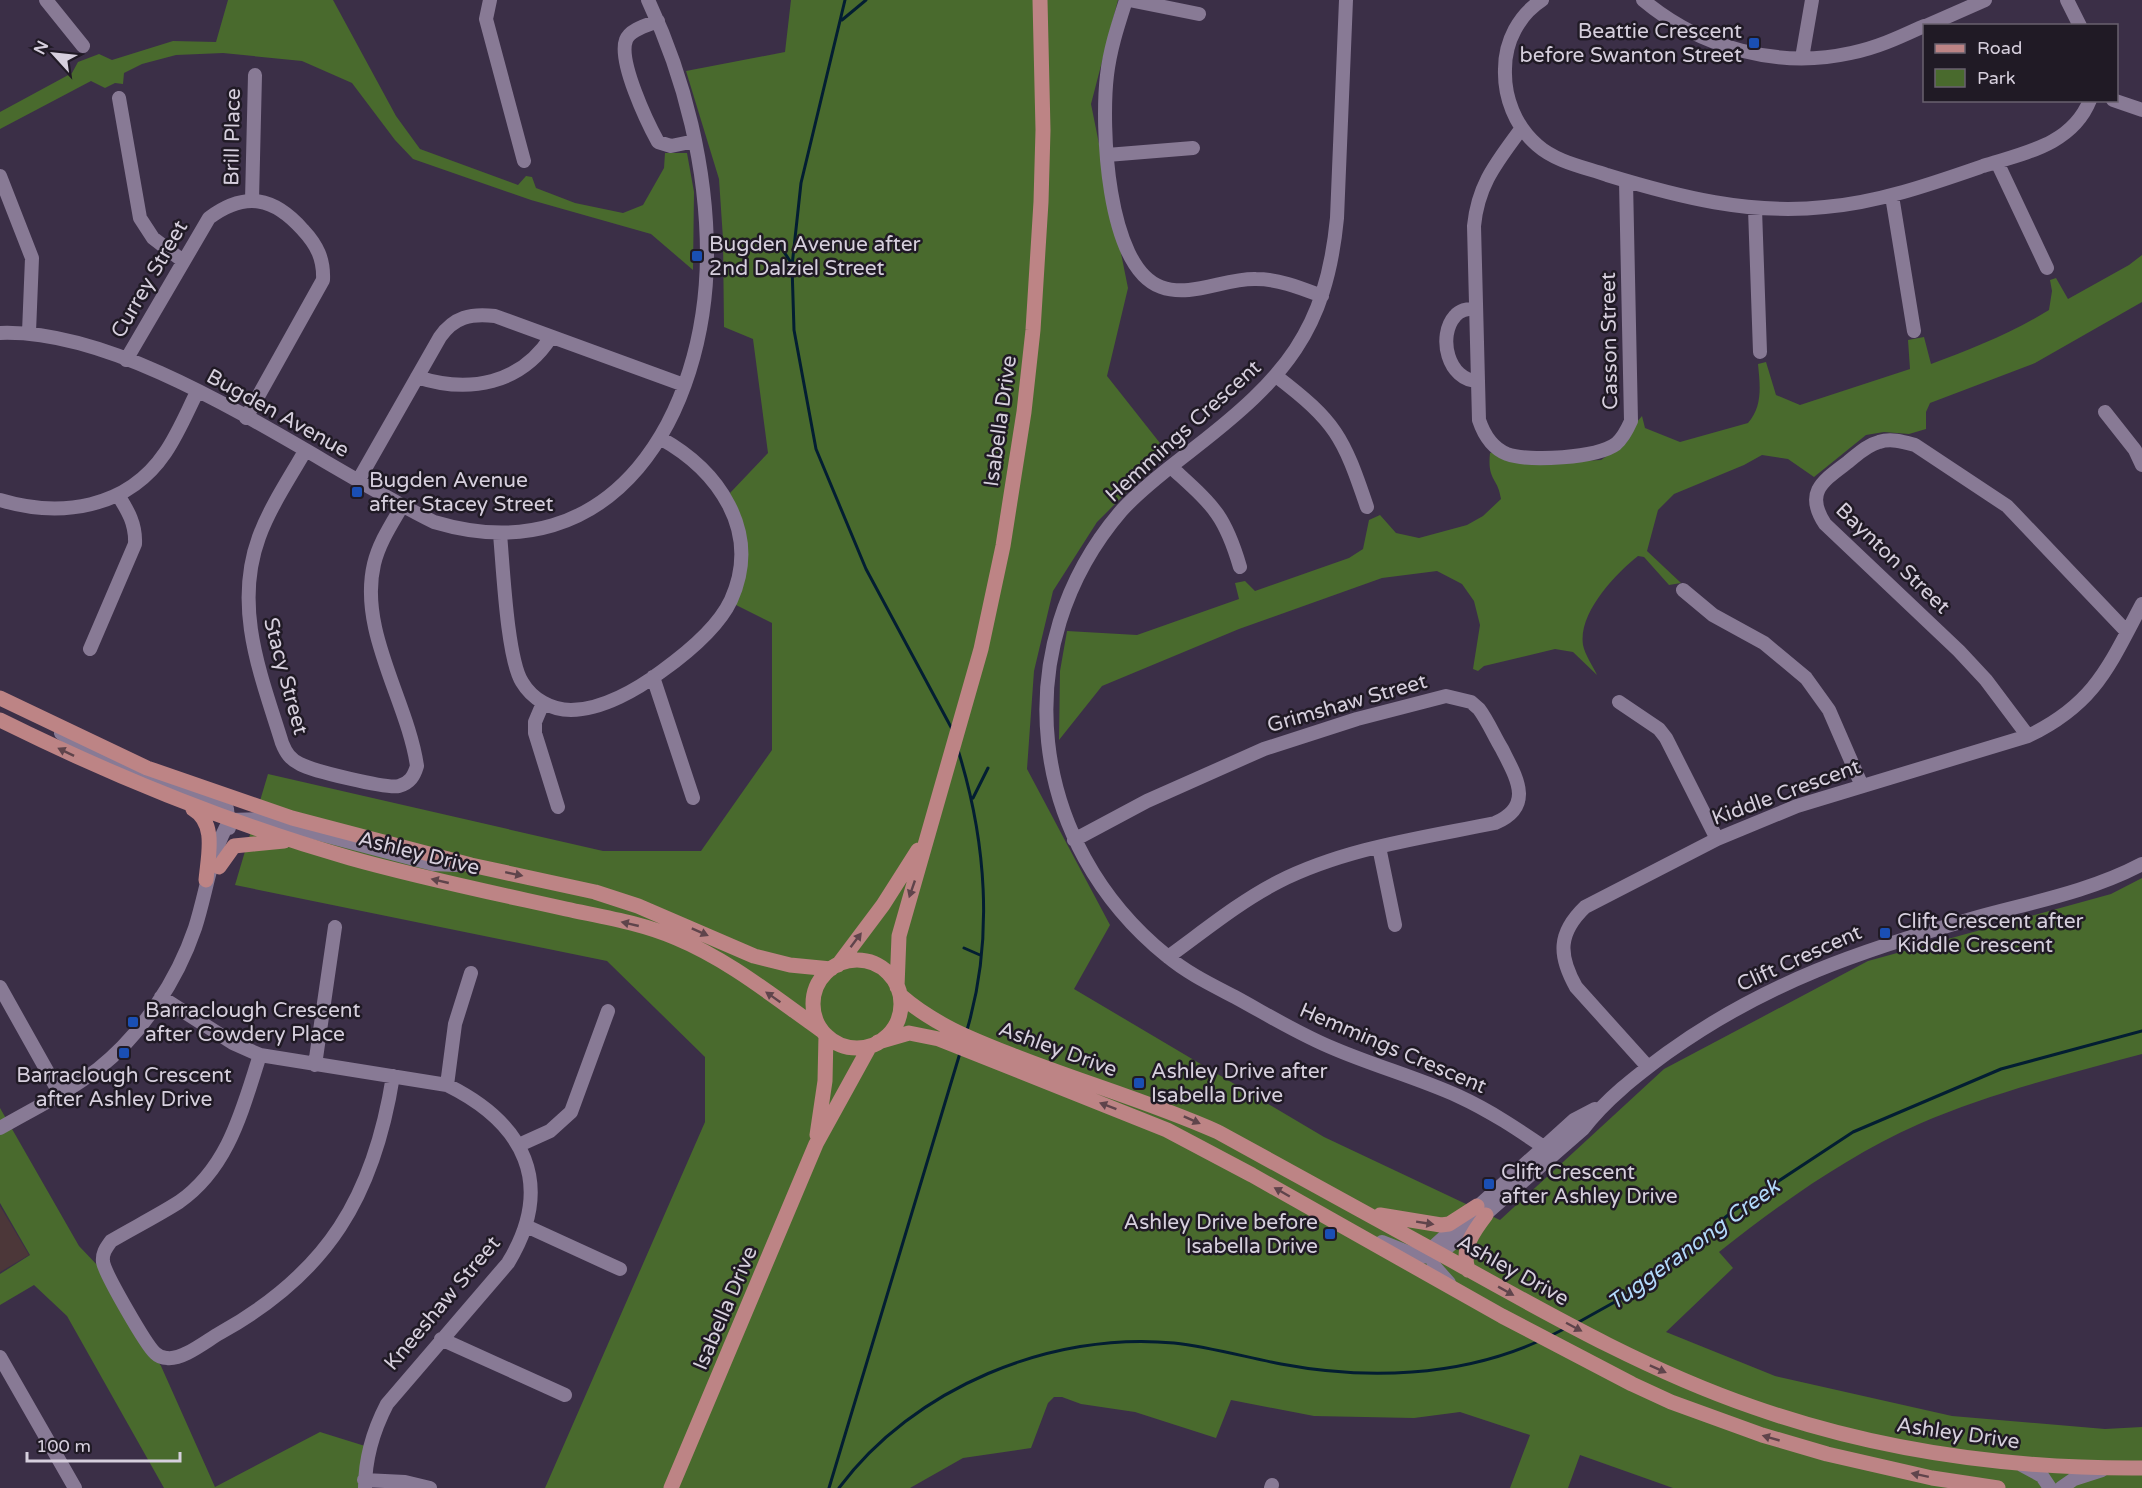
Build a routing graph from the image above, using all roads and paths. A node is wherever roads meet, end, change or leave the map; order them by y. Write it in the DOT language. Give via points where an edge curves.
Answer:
graph roads {
  1 [pos="46,0"];
  2 [pos="648,0"];
  3 [pos="1040,0"];
  4 [pos="1127,0"];
  5 [pos="1346,0"];
  6 [pos="1542,0"];
  7 [pos="1643,0"];
  8 [pos="1812,0"];
  9 [pos="1985,0"];
  10 [pos="2067,0"];
  11 [pos="488,1"];
  12 [pos="1199,14"];
  13 [pos="658,21"];
  14 [pos="1930,24"];
  15 [pos="2079,24"];
  16 [pos="1923,27"];
  17 [pos="83,46"];
  18 [pos="1803,58"];
  19 [pos="255,75"];
  20 [pos="120,98"];
  21 [pos="2089,102"];
  22 [pos="2118,102"];
  23 [pos="2142,110"];
  24 [pos="1521,129"];
  25 [pos="695,141"];
  26 [pos="1193,148"];
  27 [pos="1107,155"];
  28 [pos="524,161"];
  29 [pos="1997,162"];
  30 [pos="0,176"];
  31 [pos="1626,181"];
  32 [pos="1892,196"];
  33 [pos="252,200"];
  34 [pos="1755,208"];
  35 [pos="183,261"];
  36 [pos="2047,268"];
  37 [pos="1322,296"];
  38 [pos="1476,308"];
  39 [pos="1914,331"];
  40 [pos="29,332"];
  41 [pos="0,333"];
  42 [pos="551,337"];
  43 [pos="1760,351"];
  44 [pos="126,360"];
  45 [pos="1276,376"];
  46 [pos="417,377"];
  47 [pos="1478,381"];
  48 [pos="684,385"];
  49 [pos="197,392"];
  50 [pos="2105,412"];
  51 [pos="246,418"];
  52 [pos="660,438"];
  53 [pos="305,451"];
  54 [pos="2142,465"];
  55 [pos="1170,467"];
  56 [pos="358,481"];
  57 [pos="118,495"];
  58 [pos="0,500"];
  59 [pos="402,506"];
  60 [pos="1367,507"];
  61 [pos="500,534"];
  62 [pos="1240,567"];
  63 [pos="1683,590"];
  64 [pos="2142,604"];
  65 [pos="2127,632"];
  66 [pos="90,649"];
  67 [pos="654,677"];
  68 [pos="0,698"];
  69 [pos="1619,702"];
  70 [pos="543,703"];
  71 [pos="0,720"];
  72 [pos="41,720"];
  73 [pos="2028,736"];
  74 [pos="1862,786"];
  75 [pos="693,798"];
  76 [pos="177,801"];
  77 [pos="558,807"];
  78 [pos="230,820"];
  79 [pos="926,837"];
  80 [pos="1717,839"];
  81 [pos="1074,840"];
  82 [pos="290,841"];
  83 [pos="1379,847"];
  84 [pos="2142,864"];
  85 [pos="471,865"];
  86 [pos="219,867"];
  87 [pos="205,887"];
  88 [pos="1395,925"];
  89 [pos="335,927"];
  90 [pos="1168,957"];
  91 [pos="834,967"];
  92 [pos="471,973"];
  93 [pos="0,987"];
  94 [pos="899,991"];
  95 [pos="162,997"];
  96 [pos="608,1011"];
  97 [pos="824,1033"];
  98 [pos="941,1033"];
  99 [pos="874,1044"];
  100 [pos="260,1055"];
  101 [pos="997,1056"];
  102 [pos="315,1065"];
  103 [pos="1648,1067"];
  104 [pos="393,1076"];
  105 [pos="447,1084"];
  106 [pos="60,1094"];
  107 [pos="0,1128"];
  108 [pos="816,1144"];
  109 [pos="519,1145"];
  110 [pos="1549,1151"];
  111 [pos="1481,1210"];
  112 [pos="1368,1214"];
  113 [pos="526,1226"];
  114 [pos="1342,1227"];
  115 [pos="1434,1253"];
  116 [pos="620,1269"];
  117 [pos="1468,1270"];
  118 [pos="1461,1294"];
  119 [pos="441,1339"];
  120 [pos="0,1356"];
  121 [pos="565,1395"];
  122 [pos="2017,1464"];
  123 [pos="2115,1468"];
  124 [pos="2142,1468"];
  125 [pos="365,1484"];
  126 [pos="75,1488"];
  127 [pos="430,1488"];
  128 [pos="671,1488"];
  129 [pos="1998,1488"];
  130 [pos="2050,1488"];
  131 [pos="2061,1488"];
  1 -- 17 [label="street"];
  2 -- 13 [label="street, Bugden Avenue"];
  3 -- 79 [label="main road, Isabella Drive" via="1043,130 1039,255 1012,496 968,700"];
  4 -- 12 [label="street"];
  4 -- 27 [label="street" via="1114,36 1107,75"];
  5 -- 37 [label="street, Hemmings Crescent" via="1337,218 1334,250"];
  6 -- 24 [label="street" via="1524,15 1505,59 1508,99"];
  7 -- 18 [label="street" via="1668,19 1719,44 1751,53"];
  8 -- 18 [label="street"];
  9 -- 14 [label="street"];
  10 -- 15 [label="street"];
  11 -- 28 [label="street" via="486,19"];
  13 -- 25 [label="street, Bugden Avenue" via="680,81"];
  13 -- 25 [label="street" via="636,30 626,40 632,80 658,142 671,146"];
  16 -- 18 [label="street" via="1852,53"];
  19 -- 33 [label="street, Brill Place"];
  20 -- 35 [label="street" via="140,218 153,238"];
  21 -- 29 [label="street" via="2075,126 2061,138"];
  22 -- 23 [label="street"];
  24 -- 31 [label="street" via="1552,156"];
  24 -- 38 [label="street, Casson Street" via="1482,187 1476,206"];
  25 -- 48 [label="street, Bugden Avenue" via="706,228 703,311"];
  26 -- 27 [label="street"];
  27 -- 37 [label="street" via="1116,215 1128,255 1149,281 1175,290 1246,279 1273,280"];
  29 -- 32 [label="street"];
  29 -- 36 [label="street"];
  30 -- 40 [label="street" via="32,258"];
  31 -- 34 [label="street" via="1695,200"];
  31 -- 47 [label="street, Casson Street" via="1632,407 1625,433 1604,451 1589,454 1521,458 1508,454 1490,443 1483,432"];
  32 -- 34 [label="street" via="1825,207"];
  32 -- 39 [label="street"];
  33 -- 35 [label="street, Currey Street" via="228,205 209,218"];
  33 -- 51 [label="street" via="272,204 312,239 323,266 323,280"];
  34 -- 43 [label="street"];
  35 -- 44 [label="street, Currey Street"];
  37 -- 45 [label="street, Hemmings Crescent" via="1309,328"];
  38 -- 47 [label="street, Casson Street"];
  38 -- 47 [label="street" via="1454,316 1447,344 1455,372 1465,380"];
  40 -- 41 [label="street, Bugden Avenue"];
  40 -- 44 [label="street, Bugden Avenue" via="72,340"];
  42 -- 46 [label="street" via="529,364 497,381 458,386"];
  42 -- 46 [label="street" via="495,316 465,316 447,326"];
  42 -- 48 [label="street"];
  44 -- 49 [label="street, Bugden Avenue"];
  45 -- 55 [label="street, Hemmings Crescent" via="1238,413"];
  45 -- 60 [label="street" via="1332,424 1347,450"];
  46 -- 56 [label="street"];
  48 -- 52 [label="street, Bugden Avenue"];
  49 -- 51 [label="street, Bugden Avenue"];
  49 -- 57 [label="street" via="164,455 148,473"];
  50 -- 54 [label="street"];
  51 -- 53 [label="street, Bugden Avenue"];
  52 -- 61 [label="street, Bugden Avenue" via="633,476 586,512 539,530"];
  52 -- 67 [label="street" via="692,457 717,484 737,527 741,560 738,581 726,609 702,637"];
  53 -- 56 [label="street, Bugden Avenue"];
  53 -- 59 [label="street, Stacy Street" via="259,535 252,561 248,614 252,642 289,756 307,767 388,787 406,784 417,766 375,627 371,584 381,544"];
  55 -- 62 [label="street" via="1219,513"];
  55 -- 81 [label="street, Hemmings Crescent" via="1122,510 1090,554 1061,619 1048,679 1050,766"];
  56 -- 59 [label="street, Bugden Avenue"];
  57 -- 58 [label="street" via="61,510"];
  57 -- 66 [label="street" via="132,519 135,544"];
  59 -- 61 [label="street, Bugden Avenue" via="460,530"];
  61 -- 70 [label="street" via="516,671 527,689"];
  63 -- 74 [label="street" via="1713,615 1772,649 1806,678 1829,710"];
  64 -- 65 [label="street, Kiddle Crescent"];
  65 -- 73 [label="street, Kiddle Crescent" via="2091,693 2066,715"];
  65 -- 73 [label="street, Baynton Street" via="2007,506 1915,445 1878,442 1822,482 1815,496 1816,508 1825,524 1959,651"];
  67 -- 70 [label="street" via="616,698 583,710 563,710"];
  67 -- 75 [label="street"];
  68 -- 72 [label="main road, Ashley Drive"];
  69 -- 80 [label="street" via="1659,729"];
  70 -- 77 [label="street" via="535,733"];
  76 -- 71 [label="main road, Ashley Drive, one-way"];
  72 -- 78 [label="street" via="86,749 227,808"];
  72 -- 85 [label="main road, Ashley Drive" via="147,768 229,798"];
  73 -- 74 [label="street, Kiddle Crescent"];
  74 -- 80 [label="street, Kiddle Crescent" via="1797,806"];
  76 -- 78 [label="main road, Ashley Drive"];
  76 -- 87 [label="main road" via="203,815 209,829"];
  78 -- 82 [label="main road, Ashley Drive"];
  78 -- 85 [label="street" via="263,819 433,864"];
  78 -- 86 [label="street"];
  78 -- 87 [label="street" via="220,836"];
  91 -- 79 [label="main road, Isabella Drive, one-way" via="883,905"];
  79 -- 94 [label="main road, Isabella Drive, one-way" via="899,936"];
  80 -- 103 [label="street, Kiddle Crescent" via="1585,907 1565,936 1564,958 1576,987"];
  81 -- 83 [label="street, Grimshaw Street" via="1205,773 1295,738 1446,696 1471,702 1485,717 1516,779 1520,790 1517,806 1510,815 1495,822"];
  81 -- 90 [label="street, Hemmings Crescent" via="1114,903"];
  82 -- 86 [label="main road" via="234,846"];
  97 -- 82 [label="main road, Ashley Drive, one-way" via="723,961 673,936"];
  83 -- 88 [label="street"];
  83 -- 90 [label="street, Grimshaw Street" via="1335,858 1278,882 1243,902"];
  84 -- 103 [label="street, Clift Crescent" via="2097,884 1895,941 1820,967 1743,1004"];
  85 -- 91 [label="main road, Ashley Drive, one-way" via="595,892 638,906 754,956 790,965"];
  86 -- 87 [label="street" via="213,882"];
  87 -- 95 [label="street" via="180,964"];
  89 -- 102 [label="street"];
  90 -- 110 [label="street, Hemmings Crescent" via="1305,1036 1485,1109"];
  91 -- 94 [label="main road" via="852,960 872,962 888,973"];
  91 -- 97 [label="main road" via="819,982 813,999 815,1017"];
  92 -- 105 [label="street" via="455,1024"];
  93 -- 106 [label="street"];
  94 -- 98 [label="main road, Ashley Drive"];
  94 -- 99 [label="main road" via="898,1020 886,1037"];
  95 -- 100 [label="street, Kneeshaw Street" via="232,1042"];
  95 -- 106 [label="street" via="98,1069"];
  96 -- 109 [label="street" via="571,1112 550,1131"];
  97 -- 99 [label="main road" via="846,1047"];
  97 -- 108 [label="main road, Isabella Drive" via="825,1081"];
  98 -- 99 [label="main road, Ashley Drive" via="909,1034"];
  98 -- 101 [label="main road, Ashley Drive"];
  99 -- 108 [label="main road, Isabella Drive"];
  100 -- 102 [label="street, Kneeshaw Street"];
  100 -- 104 [label="street" via="238,1123 215,1167 179,1202 111,1241 104,1252 106,1270 149,1347 162,1357 175,1358 237,1324 291,1284 323,1251 354,1205 370,1172"];
  101 -- 112 [label="main road, Ashley Drive, one-way" via="1183,1116"];
  114 -- 101 [label="main road, Ashley Drive, one-way" via="1167,1130"];
  102 -- 104 [label="street, Kneeshaw Street"];
  103 -- 110 [label="street, Clift Crescent" via="1600,1107 1583,1129"];
  104 -- 105 [label="street, Kneeshaw Street"];
  105 -- 109 [label="street, Kneeshaw Street" via="494,1113"];
  106 -- 107 [label="street"];
  108 -- 128 [label="main road, Isabella Drive"];
  109 -- 113 [label="street, Kneeshaw Street" via="531,1197"];
  110 -- 111 [label="street, Clift Crescent"];
  112 -- 111 [label="main road, one-way" via="1441,1225"];
  111 -- 115 [label="street, Clift Crescent"];
  111 -- 117 [label="main road" via="1466,1250"];
  112 -- 115 [label="main road, Ashley Drive"];
  113 -- 116 [label="street"];
  113 -- 119 [label="street, Kneeshaw Street" via="508,1263"];
  114 -- 115 [label="street" via="1420,1257"];
  114 -- 118 [label="main road, Ashley Drive"];
  115 -- 117 [label="main road, Ashley Drive"];
  115 -- 118 [label="street" via="1438,1272"];
  117 -- 122 [label="main road, Ashley Drive, one-way" via="1689,1383 1818,1428 1928,1452"];
  129 -- 118 [label="main road, Ashley Drive, one-way" via="1862,1463 1762,1435 1671,1402"];
  119 -- 121 [label="street"];
  119 -- 125 [label="street, Kneeshaw Street" via="387,1404 375,1427"];
  120 -- 126 [label="street"];
  122 -- 123 [label="main road, Ashley Drive"];
  122 -- 130 [label="street" via="2030,1467"];
  123 -- 124 [label="main road, Ashley Drive"];
  123 -- 131 [label="street" via="2084,1475"];
  125 -- 127 [label="street" via="405,1482"];
}
